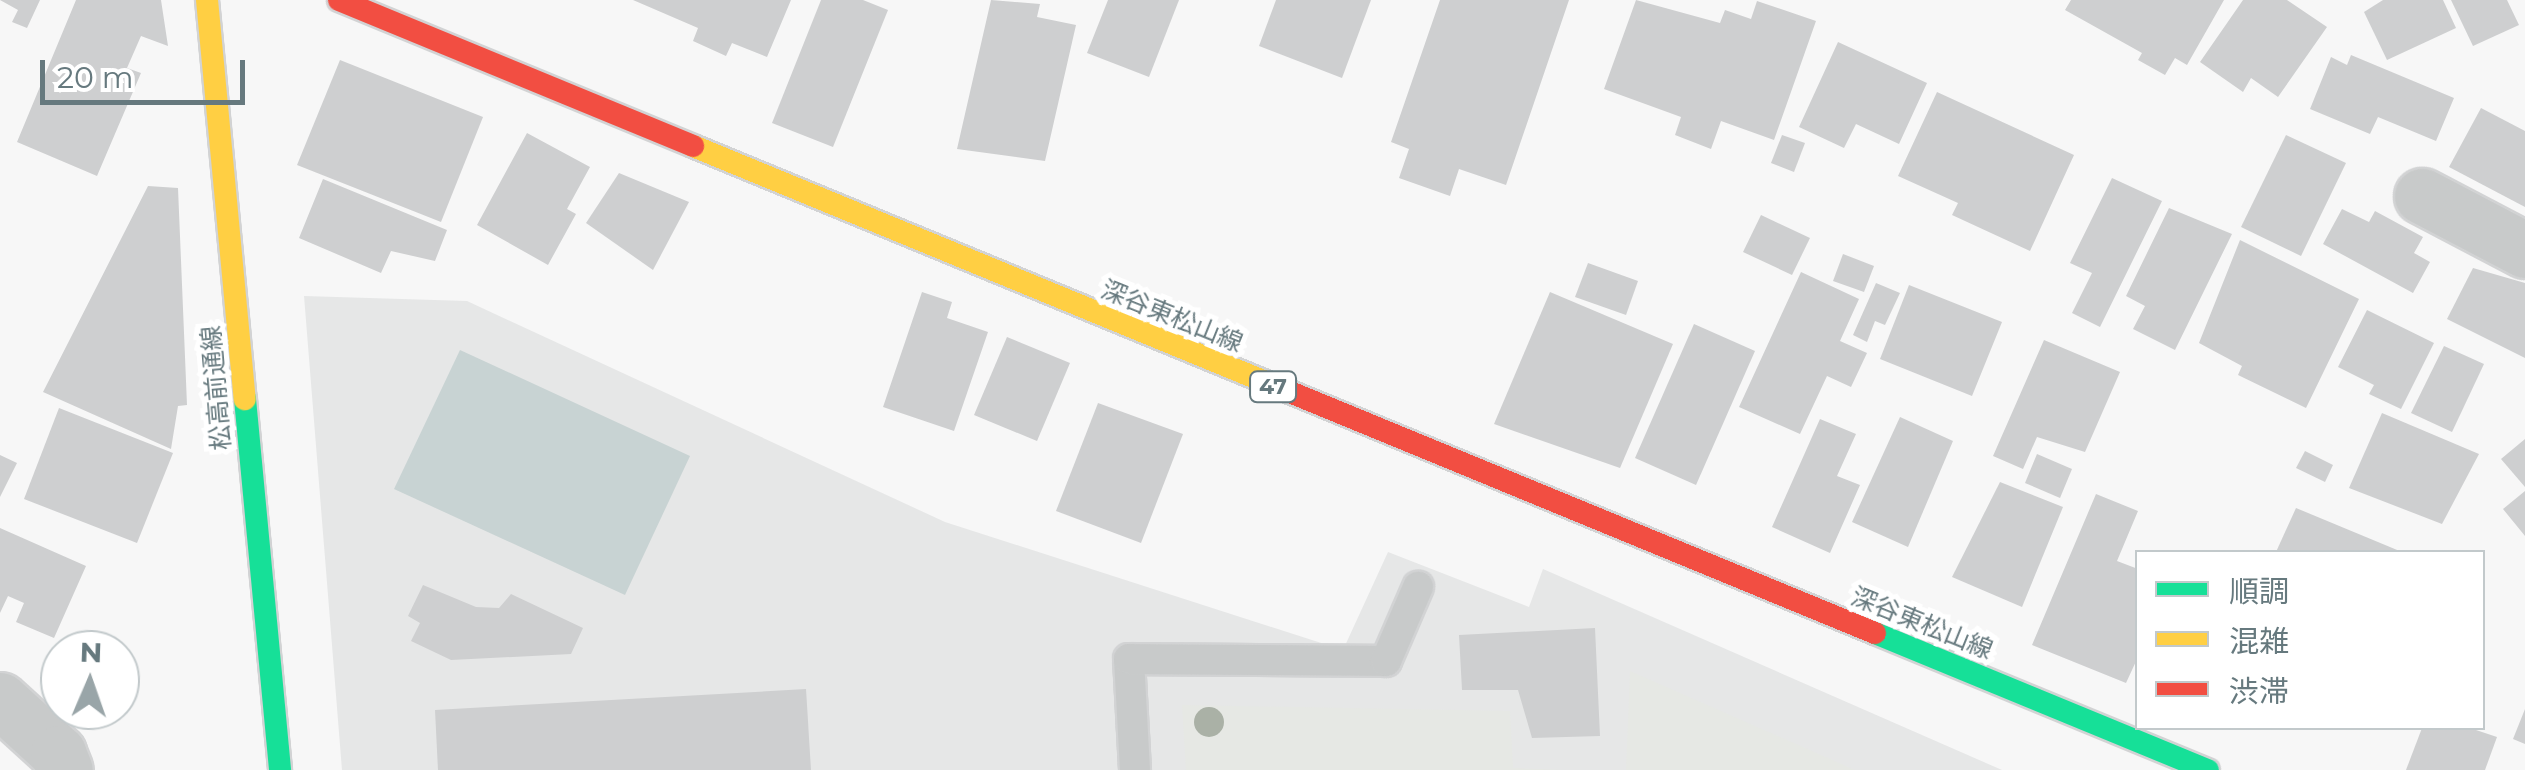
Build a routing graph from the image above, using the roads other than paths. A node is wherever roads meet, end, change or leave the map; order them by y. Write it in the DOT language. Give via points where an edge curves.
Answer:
graph roads {
  1 [pos="207,0"];
  2 [pos="339,0"];
  3 [pos="2422,196"];
  4 [pos="2525,250"];
  5 [pos="1418,586"];
  6 [pos="0,700"];
  7 [pos="65,770"];
  8 [pos="280,770"];
  9 [pos="1135,770"];
  10 [pos="2208,770"];
  1 -- 8 [label="main road, 松高前通線"];
  2 -- 10 [label="main road, 深谷東松山線 / 47"];
  3 -- 4 [label="street"];
  5 -- 9 [label="lane" via="1386,661 1129,659"];
  6 -- 7 [label="street" via="58,753"];
}
